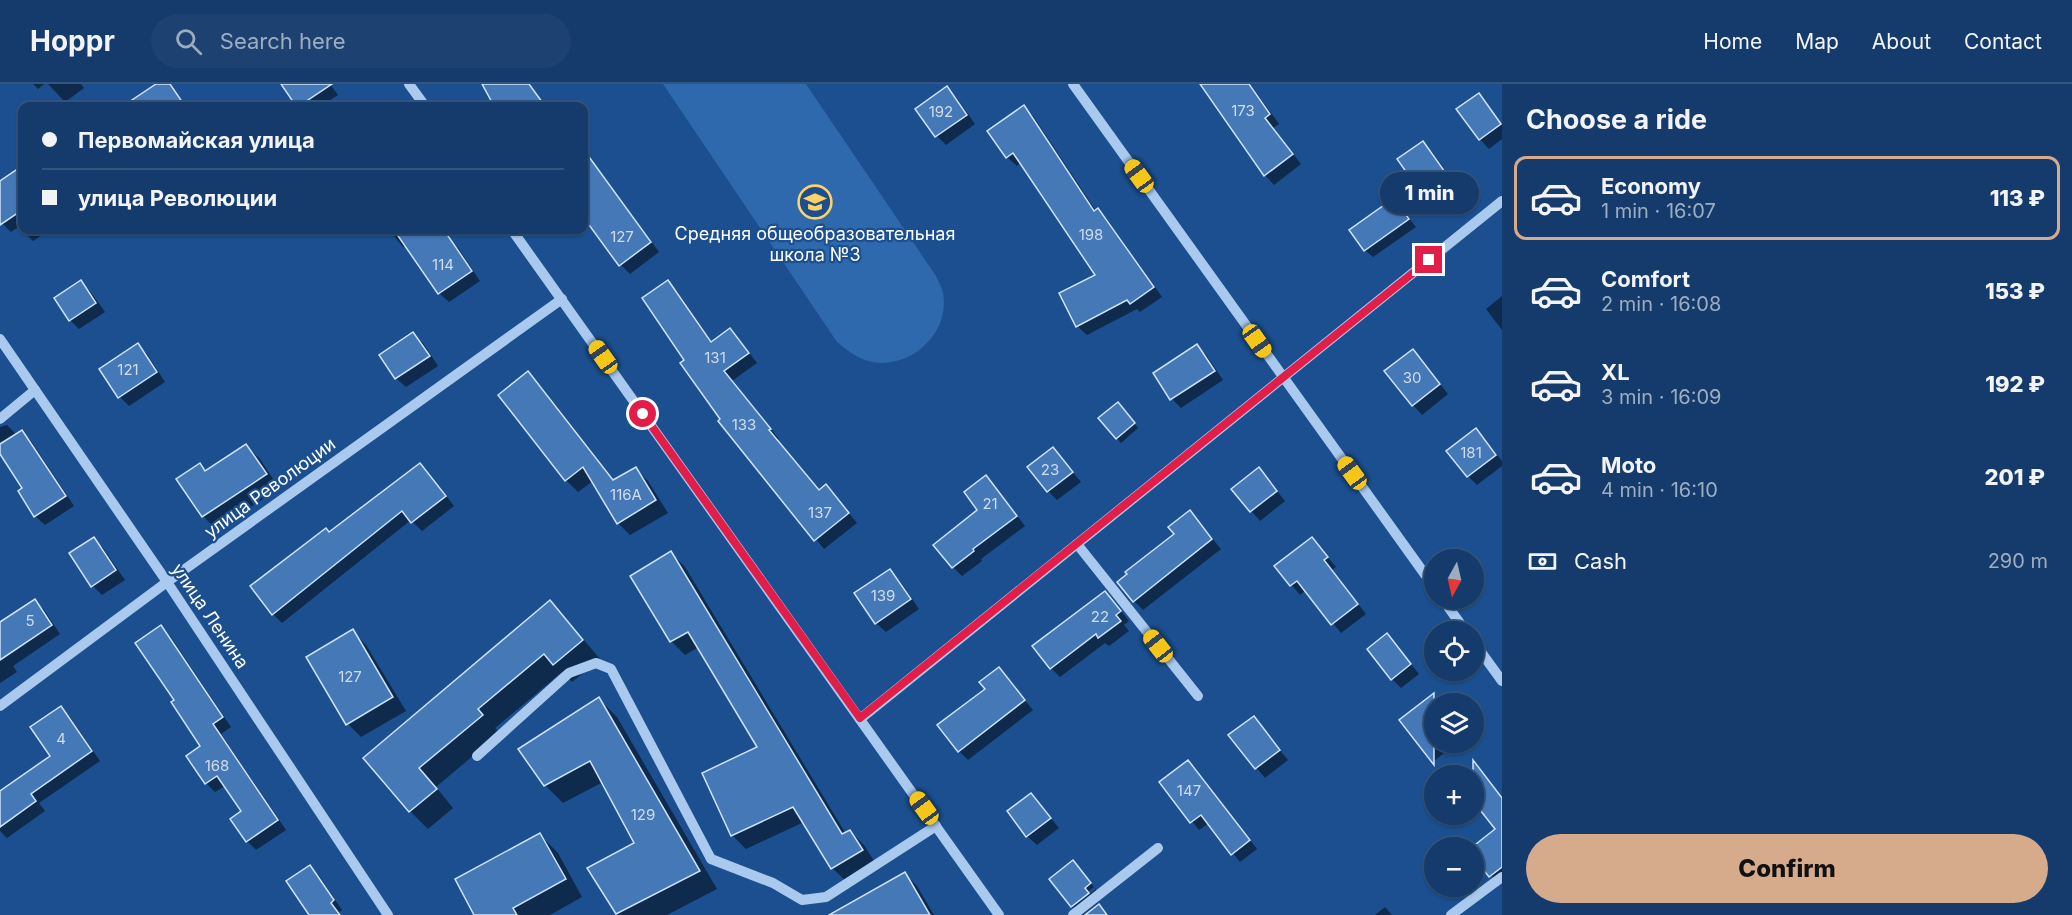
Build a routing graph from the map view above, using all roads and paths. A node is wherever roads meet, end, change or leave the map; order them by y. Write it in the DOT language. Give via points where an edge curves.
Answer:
graph roads {
  1 [pos="409,84"];
  2 [pos="1073,84"];
  3 [pos="422,102"];
  4 [pos="1502,201"];
  5 [pos="516,234"];
  6 [pos="562,299"];
  7 [pos="0,339"];
  8 [pos="1283,378"];
  9 [pos="35,390"];
  10 [pos="0,419"];
  11 [pos="1077,544"];
  12 [pos="1424,573"];
  13 [pos="167,582"];
  14 [pos="1484,656"];
  15 [pos="1502,681"];
  16 [pos="1198,696"];
  17 [pos="0,706"];
  18 [pos="860,718"];
  19 [pos="477,756"];
  20 [pos="936,826"];
  21 [pos="1158,848"];
  22 [pos="1502,877"];
  23 [pos="388,915"];
  24 [pos="999,915"];
  25 [pos="1073,915"];
  26 [pos="1451,915"];
  1 -- 3 [label="street"];
  2 -- 8 [label="street"];
  4 -- 8 [label="street"];
  5 -- 6 [label="street"];
  6 -- 13 [label="street, улица Революции"];
  6 -- 18 [label="street"];
  7 -- 9 [label="street, улица Ленина"];
  8 -- 11 [label="street"];
  8 -- 12 [label="street"];
  9 -- 10 [label="street"];
  9 -- 13 [label="street, улица Ленина"];
  11 -- 16 [label="street"];
  11 -- 18 [label="street"];
  13 -- 17 [label="street, улица Революции"];
  13 -- 23 [label="street, улица Ленина"];
  14 -- 15 [label="street"];
  18 -- 20 [label="street"];
  19 -- 20 [label="street" via="569,673 596,663 611,669 711,859 773,883 802,900 825,897"];
  20 -- 24 [label="street"];
  21 -- 25 [label="street"];
  22 -- 26 [label="street"];
}
